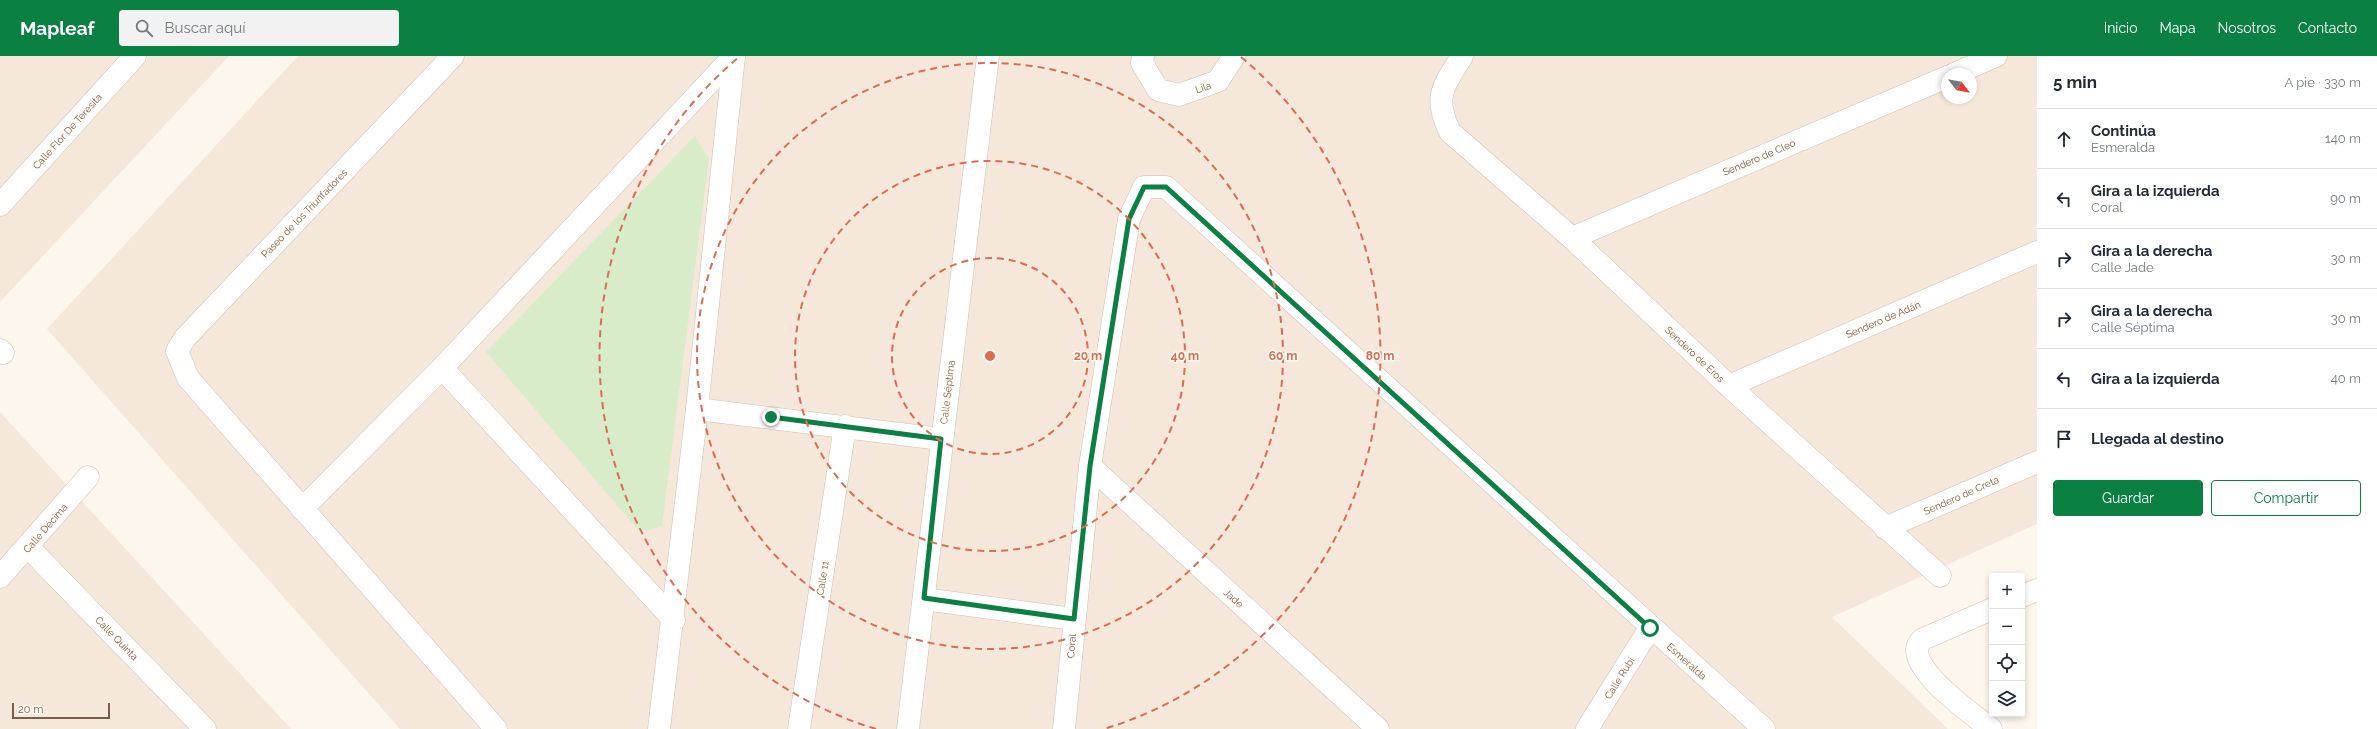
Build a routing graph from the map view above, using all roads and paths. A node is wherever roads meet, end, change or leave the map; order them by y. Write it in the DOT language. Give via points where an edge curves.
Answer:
graph roads {
  1 [pos="135,56"];
  2 [pos="453,56"];
  3 [pos="734,56"];
  4 [pos="988,56"];
  5 [pos="1143,56"];
  6 [pos="1234,56"];
  7 [pos="1462,56"];
  8 [pos="1996,56"];
  9 [pos="1968,68"];
  10 [pos="1941,80"];
  11 [pos="1144,187"];
  12 [pos="0,205"];
  13 [pos="1572,238"];
  14 [pos="2037,252"];
  15 [pos="442,368"];
  16 [pos="1728,386"];
  17 [pos="697,409"];
  18 [pos="845,426"];
  19 [pos="941,439"];
  20 [pos="2037,462"];
  21 [pos="1090,466"];
  22 [pos="88,477"];
  23 [pos="302,509"];
  24 [pos="1885,528"];
  25 [pos="28,547"];
  26 [pos="1940,576"];
  27 [pos="0,577"];
  28 [pos="2037,590"];
  29 [pos="2025,595"];
  30 [pos="924,598"];
  31 [pos="1989,610"];
  32 [pos="1074,619"];
  33 [pos="674,620"];
  34 [pos="1650,628"];
  35 [pos="205,729"];
  36 [pos="496,729"];
  37 [pos="659,729"];
  38 [pos="799,729"];
  39 [pos="908,729"];
  40 [pos="1064,729"];
  41 [pos="1378,729"];
  42 [pos="1587,729"];
  43 [pos="1764,729"];
  44 [pos="1991,729"];
  1 -- 12 [label="street, Calle Flor De Teresita"];
  2 -- 23 [label="street, Paseo de los Triunfadores" via="184,338 177,351 188,378"];
  3 -- 15 [label="street"];
  3 -- 17 [label="street"];
  4 -- 19 [label="street, Calle Séptima"];
  5 -- 6 [label="street, Lila" via="1142,63 1158,90 1179,95 1218,81"];
  7 -- 13 [label="street, Sendero de Eros" via="1441,97 1441,113 1450,132"];
  8 -- 9 [label="street"];
  10 -- 13 [label="street, Sendero de Cleo"];
  11 -- 21 [label="street, Coral" via="1129,219"];
  11 -- 34 [label="street, Esmeralda" via="1166,187"];
  13 -- 16 [label="street, Sendero de Eros"];
  14 -- 16 [label="street, Sendero de Adán"];
  15 -- 23 [label="street"];
  15 -- 33 [label="street"];
  16 -- 24 [label="street, Sendero de Eros"];
  17 -- 18 [label="street"];
  17 -- 33 [label="street"];
  18 -- 19 [label="street"];
  18 -- 38 [label="street, Calle 11"];
  19 -- 30 [label="street, Calle Séptima"];
  20 -- 24 [label="street, Sendero de Creta"];
  21 -- 32 [label="street, Coral"];
  21 -- 41 [label="street, Jade"];
  22 -- 25 [label="street, Calle Décima"];
  23 -- 36 [label="street"];
  24 -- 26 [label="street, Sendero de Eros"];
  25 -- 27 [label="street, Calle Décima"];
  25 -- 35 [label="street, Calle Quinta"];
  28 -- 29 [label="street"];
  30 -- 32 [label="street"];
  30 -- 39 [label="street, Calle Séptima"];
  31 -- 44 [label="street" via="1923,639 1916,649 1917,657 1937,685"];
  32 -- 40 [label="street, Coral"];
  33 -- 37 [label="street"];
  34 -- 42 [label="street, Calle Rubí"];
  34 -- 43 [label="street, Esmeralda"];
}
